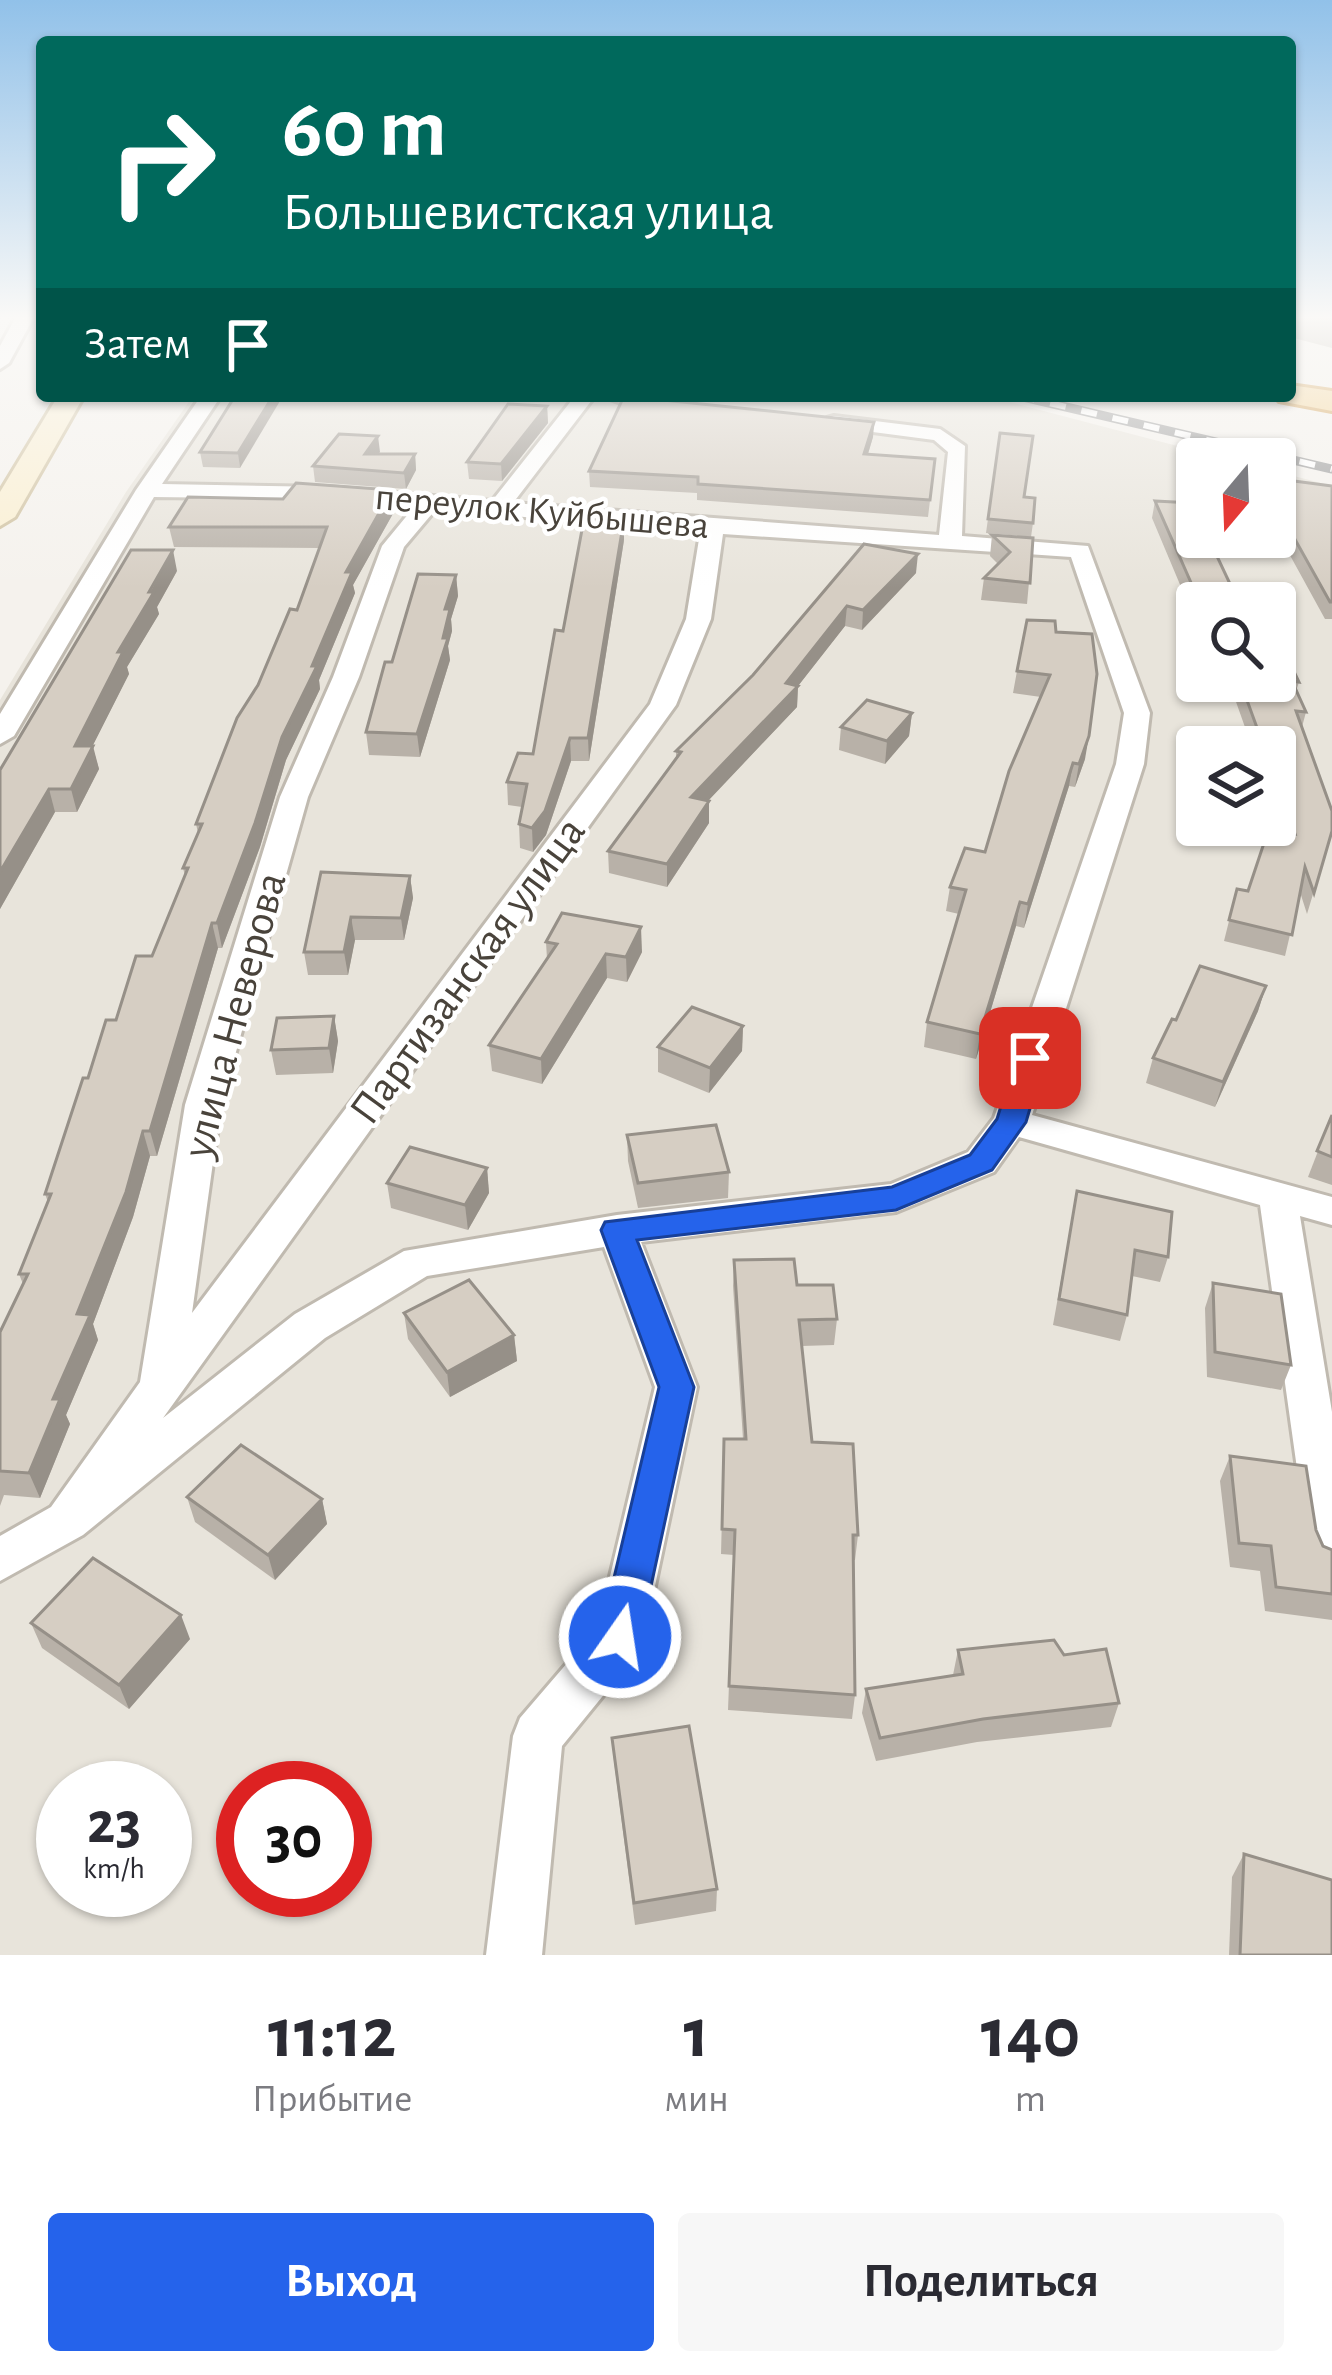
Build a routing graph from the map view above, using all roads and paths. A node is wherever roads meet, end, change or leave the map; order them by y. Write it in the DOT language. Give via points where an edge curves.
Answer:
graph roads {
  1 [pos="65,406"];
  2 [pos="204,406"];
  3 [pos="578,406"];
  4 [pos="800,418"];
  5 [pos="147,490"];
  6 [pos="428,505"];
  7 [pos="499,506"];
  8 [pos="0,517"];
  9 [pos="712,527"];
  10 [pos="950,539"];
  11 [pos="0,736"];
  12 [pos="1011,1122"];
  13 [pos="1278,1198"];
  14 [pos="1332,1211"];
  15 [pos="617,1230"];
  16 [pos="161,1388"];
  17 [pos="67,1521"];
  18 [pos="1332,1554"];
  19 [pos="0,1560"];
  20 [pos="514,1955"];
  1 -- 8 [label="main road"];
  2 -- 5 [label="street"];
  3 -- 7 [label="street"];
  4 -- 10 [label="street" via="940,435 958,450"];
  5 -- 6 [label="street, переулок Куйбышева" via="328,493"];
  5 -- 11 [label="street"];
  6 -- 7 [label="street, переулок Куйбышева"];
  6 -- 16 [label="street, улица Неверова" via="392,546 294,797 203,1106"];
  7 -- 9 [label="street, переулок Куйбышева"];
  9 -- 10 [label="street, переулок Куйбышева"];
  9 -- 16 [label="street, Партизанская улица" via="711,581 694,643 663,705"];
  10 -- 12 [label="street, переулок Куйбышева" via="1080,550 1136,713 1130,764"];
  12 -- 13 [label="street"];
  12 -- 15 [label="street" via="981,1162 896,1198"];
  13 -- 14 [label="street"];
  13 -- 18 [label="street"];
  15 -- 17 [label="street" via="418,1262 310,1327"];
  15 -- 20 [label="street" via="676,1387 620,1637 538,1736"];
  16 -- 17 [label="street, улица Неверова"];
  17 -- 19 [label="street, улица Неверова"];
}
